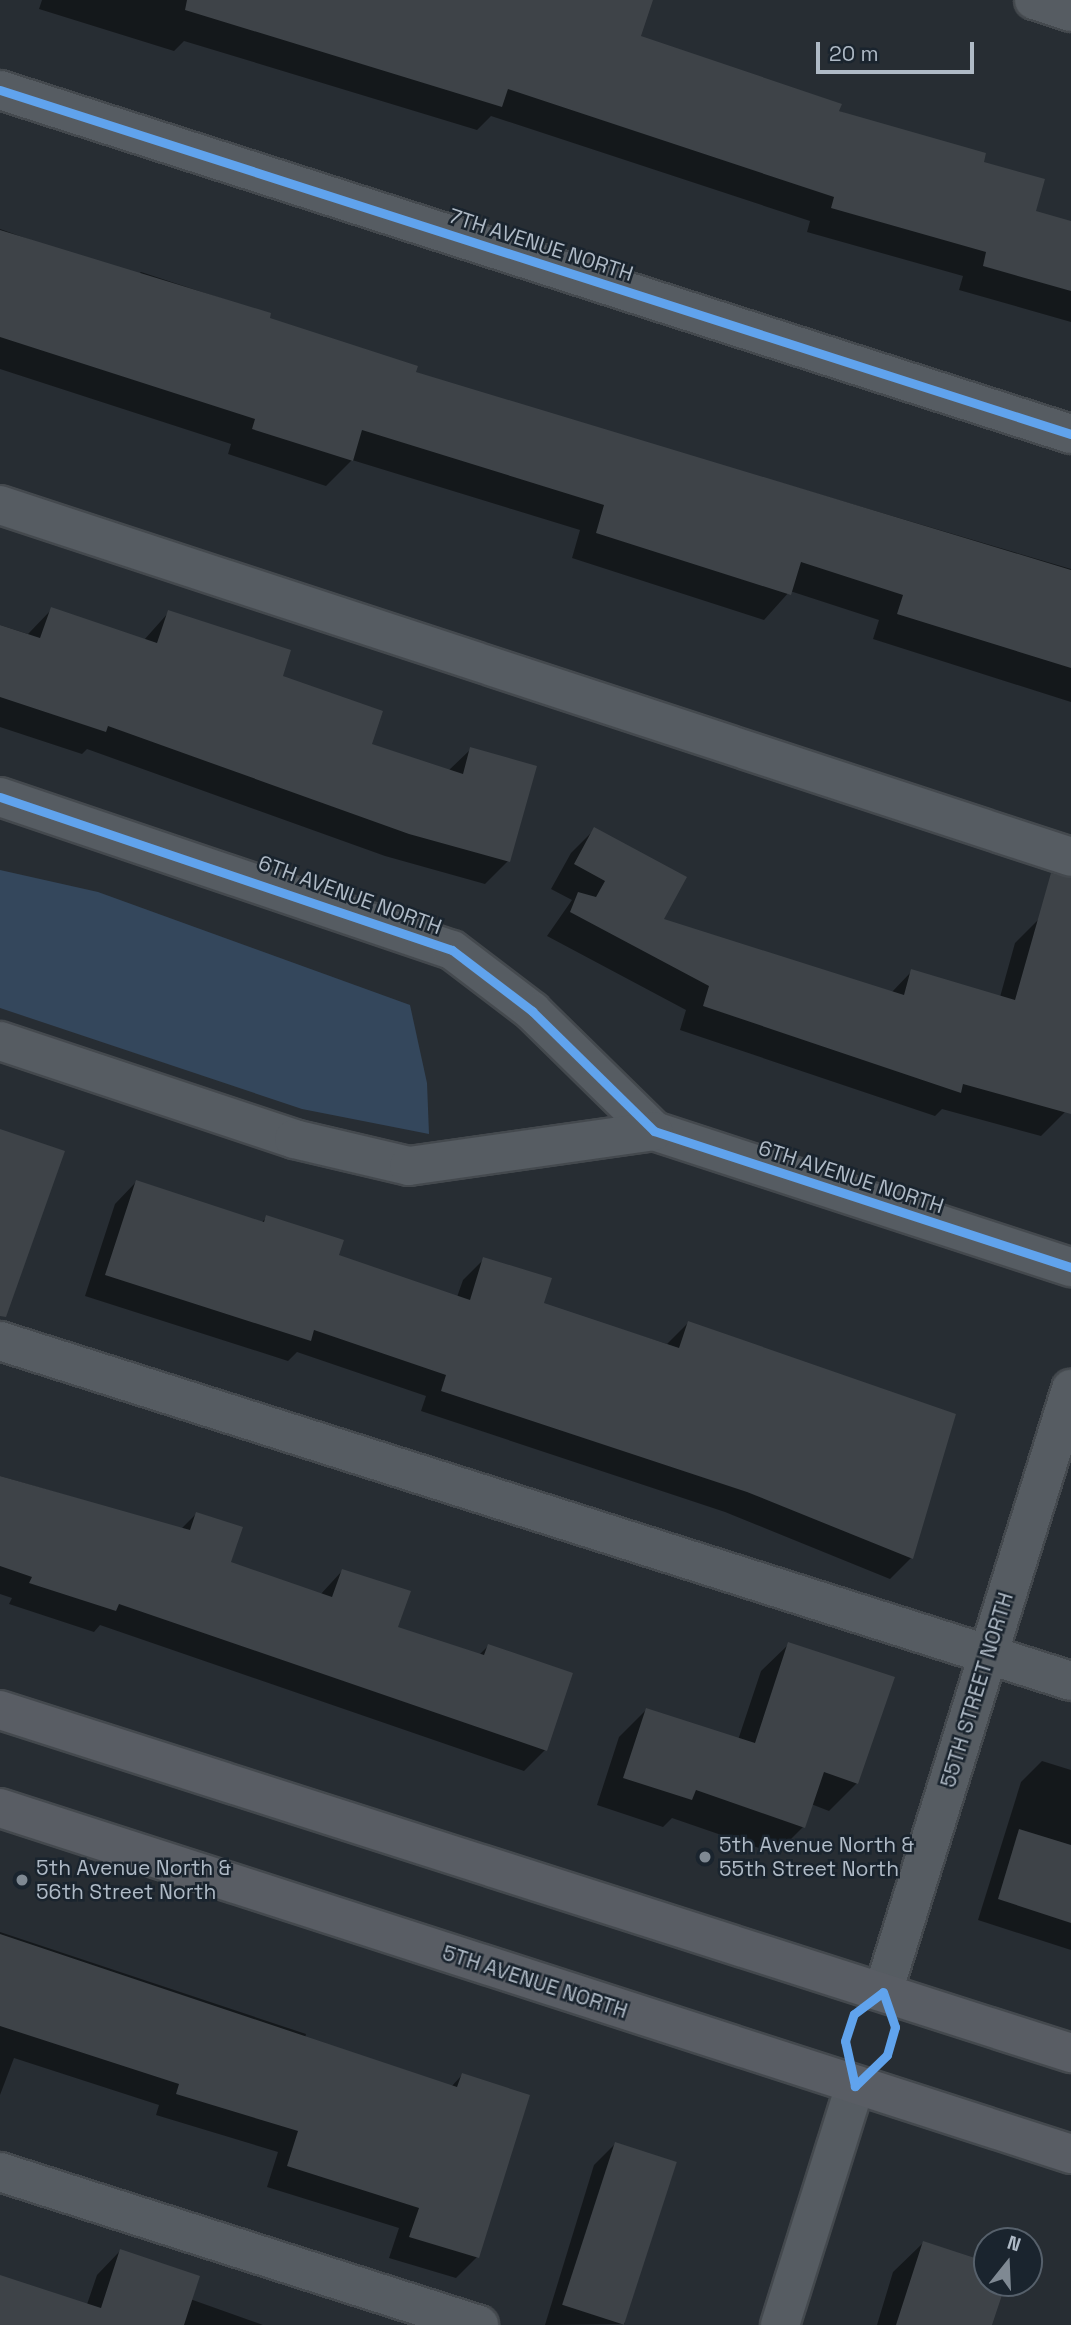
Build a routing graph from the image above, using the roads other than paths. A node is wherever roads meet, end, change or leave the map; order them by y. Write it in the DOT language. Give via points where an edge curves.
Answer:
graph roads {
  1 [pos="1034,0"];
  2 [pos="1071,12"];
  3 [pos="0,90"];
  4 [pos="1071,434"];
  5 [pos="0,505"];
  6 [pos="0,797"];
  7 [pos="1071,857"];
  8 [pos="0,1041"];
  9 [pos="654,1131"];
  10 [pos="1071,1267"];
  11 [pos="0,1341"];
  12 [pos="1071,1389"];
  13 [pos="988,1654"];
  14 [pos="1071,1681"];
  15 [pos="0,1710"];
  16 [pos="0,1808"];
  17 [pos="883,1992"];
  18 [pos="1071,2053"];
  19 [pos="855,2086"];
  20 [pos="1071,2154"];
  21 [pos="0,2172"];
  22 [pos="479,2325"];
  23 [pos="780,2325"];
  1 -- 2 [label="street"];
  3 -- 4 [label="street, 7TH AVENUE NORTH"];
  5 -- 7 [label="street"];
  6 -- 9 [label="street, 6TH AVENUE NORTH" via="452,950 532,1011"];
  8 -- 9 [label="street, 6TH AVENUE NORTH" via="293,1139 409,1166"];
  9 -- 10 [label="street, 6TH AVENUE NORTH"];
  11 -- 13 [label="street"];
  12 -- 13 [label="street, 55TH STREET NORTH"];
  13 -- 14 [label="street"];
  13 -- 17 [label="street, 55TH STREET NORTH"];
  15 -- 17 [label="main road"];
  16 -- 19 [label="main road, 5TH AVENUE NORTH"];
  17 -- 18 [label="main road"];
  19 -- 20 [label="main road, 5TH AVENUE NORTH"];
  19 -- 23 [label="street"];
  21 -- 22 [label="street"];
}
